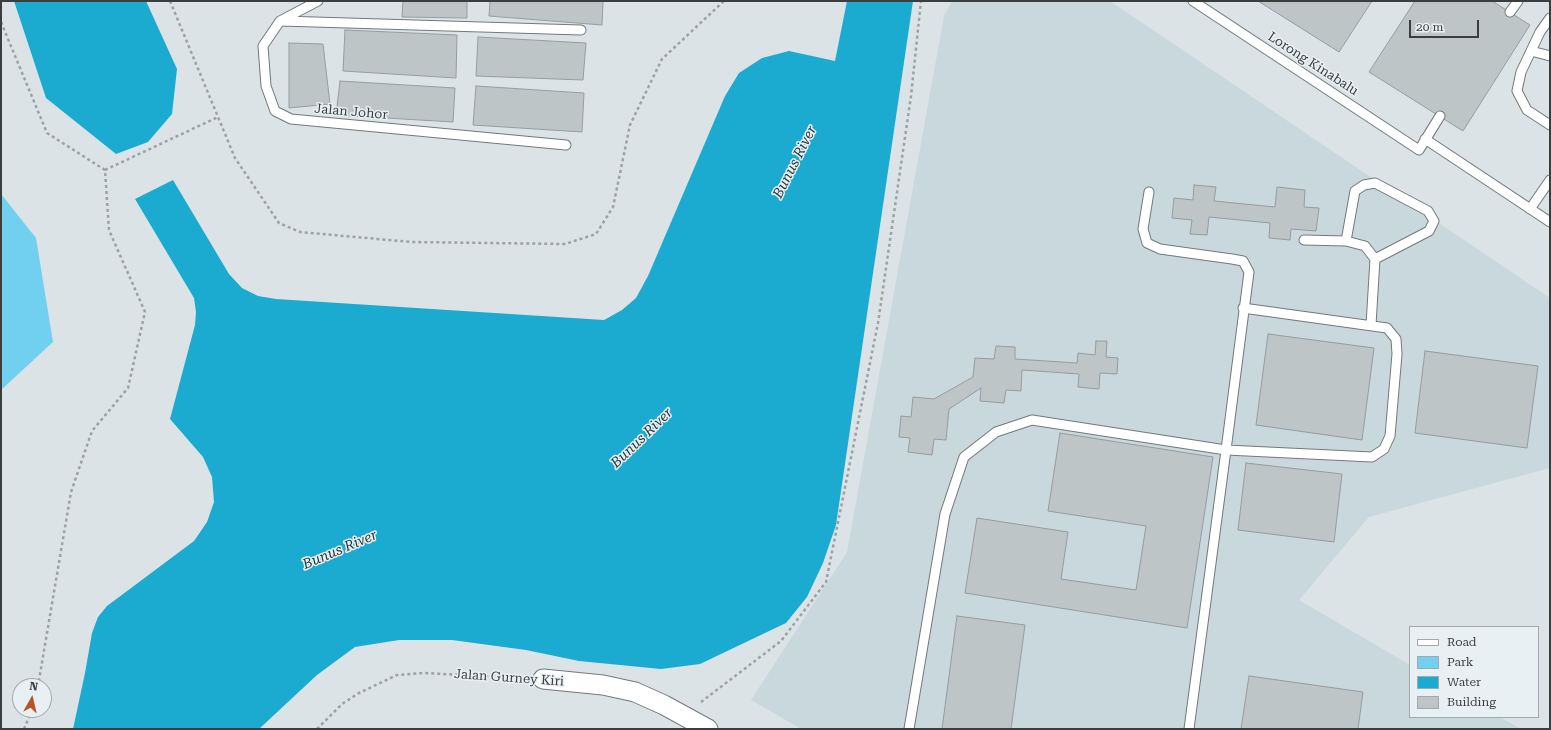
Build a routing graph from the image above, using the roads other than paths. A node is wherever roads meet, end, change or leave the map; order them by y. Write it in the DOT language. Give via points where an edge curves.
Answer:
graph roads {
  1 [pos="318,1"];
  2 [pos="1192,1"];
  3 [pos="1518,1"];
  4 [pos="1510,12"];
  5 [pos="1550,18"];
  6 [pos="280,21"];
  7 [pos="581,30"];
  8 [pos="1531,51"];
  9 [pos="1550,56"];
  10 [pos="1440,116"];
  11 [pos="1550,125"];
  12 [pos="1425,139"];
  13 [pos="566,145"];
  14 [pos="1550,180"];
  15 [pos="1149,192"];
  16 [pos="1530,209"];
  17 [pos="1550,222"];
  18 [pos="1304,240"];
  19 [pos="1346,241"];
  20 [pos="1375,259"];
  21 [pos="1243,308"];
  22 [pos="1371,325"];
  23 [pos="1226,450"];
  24 [pos="543,679"];
  25 [pos="708,729"];
  26 [pos="909,729"];
  27 [pos="1189,729"];
  1 -- 6 [label="lane, Jalan Johor"];
  2 -- 12 [label="lane, Lorong Kinabalu" via="1418,150"];
  3 -- 4 [label="lane"];
  5 -- 8 [label="lane"];
  6 -- 7 [label="lane"];
  6 -- 13 [label="lane, Jalan Johor" via="263,46 266,86 275,111 291,119"];
  8 -- 9 [label="lane"];
  8 -- 11 [label="lane" via="1520,72 1517,91 1527,110"];
  10 -- 12 [label="lane"];
  12 -- 16 [label="lane"];
  14 -- 16 [label="lane"];
  15 -- 21 [label="lane" via="1143,229 1147,243 1160,249 1243,261 1249,272"];
  16 -- 17 [label="lane"];
  18 -- 19 [label="lane"];
  19 -- 20 [label="lane" via="1365,246"];
  19 -- 20 [label="lane" via="1355,191 1364,185 1375,183 1428,211 1434,221 1429,231"];
  20 -- 22 [label="lane"];
  21 -- 22 [label="lane"];
  21 -- 23 [label="lane"];
  22 -- 23 [label="lane" via="1387,328 1396,338 1390,436 1384,449 1372,457"];
  23 -- 26 [label="lane" via="1032,420 996,432 964,458 945,514"];
  23 -- 27 [label="lane"];
  24 -- 25 [label="street, Jalan Gurney Kiri" via="603,685 635,692"];
}
